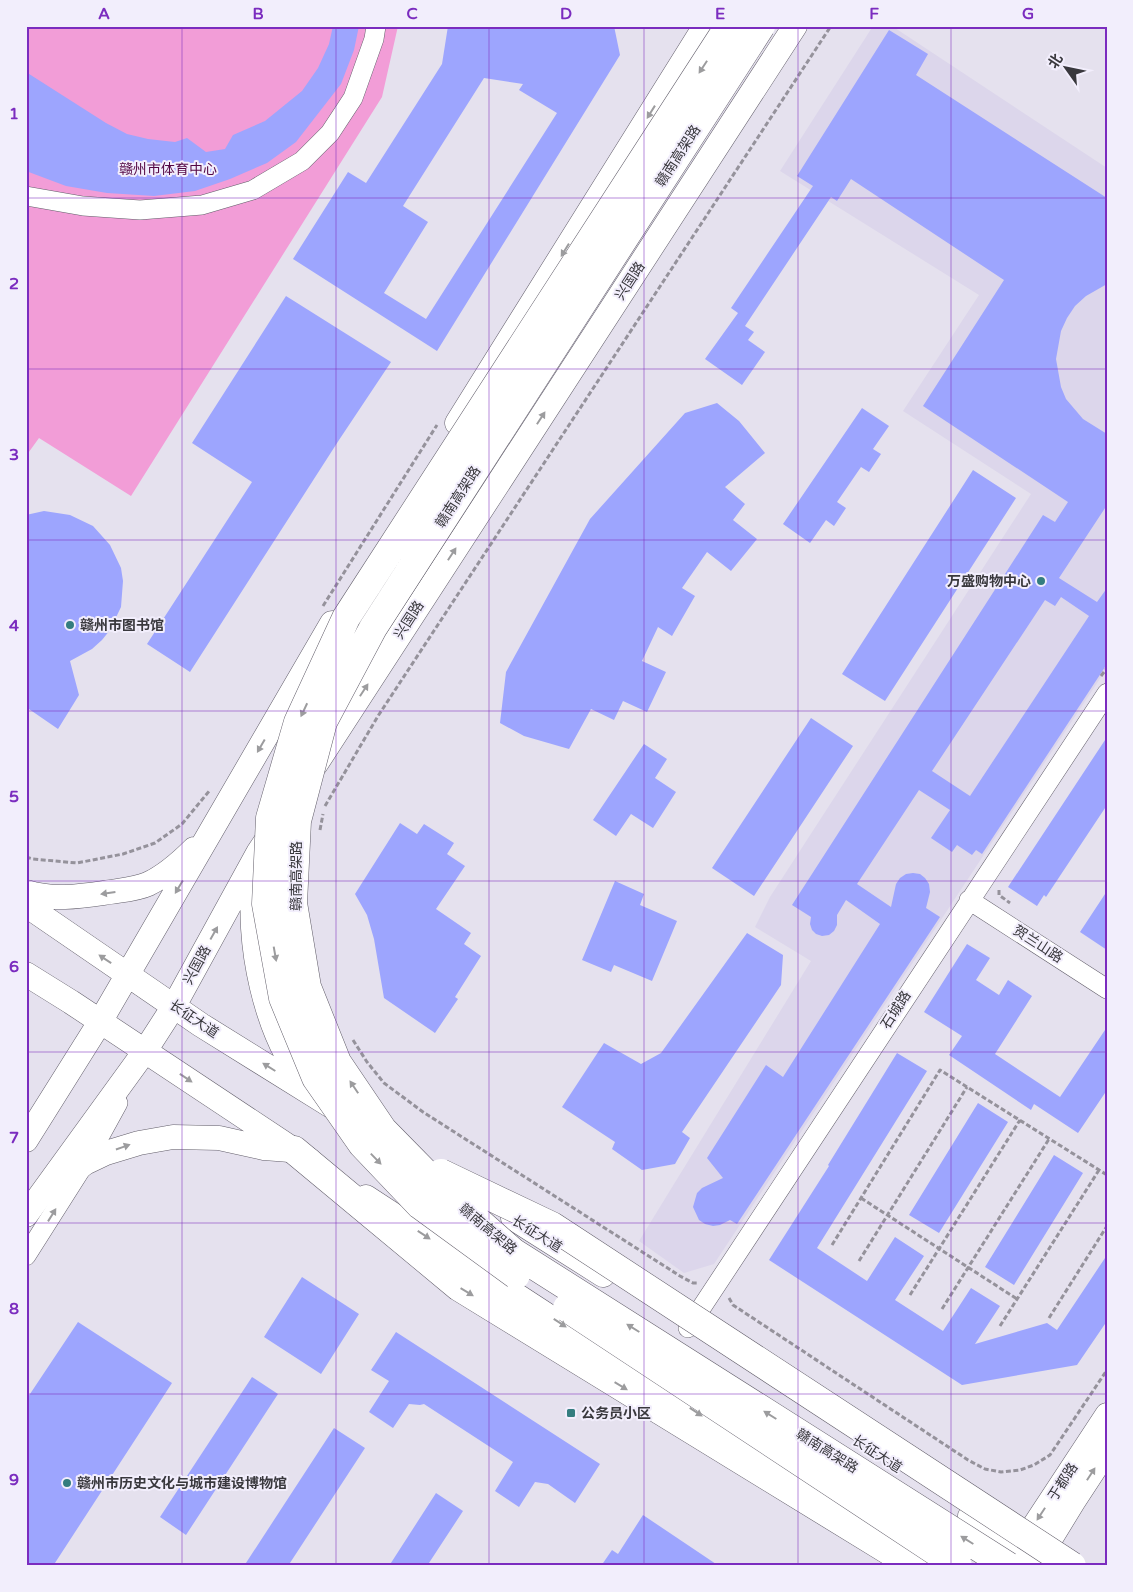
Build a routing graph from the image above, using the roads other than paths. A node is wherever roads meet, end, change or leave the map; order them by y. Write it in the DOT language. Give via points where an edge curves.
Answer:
graph roads {
  1 [pos="376,26"];
  2 [pos="705,26"];
  3 [pos="727,26"];
  4 [pos="761,26"];
  5 [pos="794,26"];
  6 [pos="773,59"];
  7 [pos="26,196"];
  8 [pos="1107,693"];
  9 [pos="227,806"];
  10 [pos="258,853"];
  11 [pos="26,892"];
  12 [pos="969,900"];
  13 [pos="26,905"];
  14 [pos="26,974"];
  15 [pos="128,974"];
  16 [pos="1107,989"];
  17 [pos="174,1006"];
  18 [pos="100,1022"];
  19 [pos="146,1051"];
  20 [pos="321,1099"];
  21 [pos="26,1123"];
  22 [pos="26,1140"];
  23 [pos="294,1150"];
  24 [pos="85,1164"];
  25 [pos="441,1173"];
  26 [pos="26,1214"];
  27 [pos="26,1256"];
  28 [pos="687,1329"];
  29 [pos="1107,1415"];
  30 [pos="1107,1450"];
  31 [pos="1026,1562"];
  32 [pos="914,1566"];
  33 [pos="932,1566"];
  34 [pos="958,1566"];
  35 [pos="1072,1566"];
  1 -- 7 [label="street" via="353,98 330,133 302,161 253,190 202,205 140,210 83,206"];
  2 -- 9 [label="main road, one-way" via="338,611"];
  3 -- 6 [label="street"];
  3 -- 34 [label="highway, 赣南高架路, one-way, bridge" via="346,618 298,722 270,818 266,904 283,998 316,1078 362,1144 420,1205 502,1265"];
  31 -- 4 [label="highway, 赣南高架路, one-way, bridge" via="513,1252 438,1186 383,1130 338,1062 307,987 294,903 297,821 323,722 373,628"];
  5 -- 6 [label="main road, 兴国路"];
  10 -- 6 [label="main road, 兴国路, one-way"];
  8 -- 12 [label="street, 石城路"];
  9 -- 11 [label="main road, one-way" via="200,842 167,872 148,884 76,897 52,898"];
  9 -- 15 [label="main road, one-way"];
  17 -- 10 [label="main road, 兴国路, one-way"];
  10 -- 20 [label="main road" via="253,917 263,990 291,1062"];
  12 -- 16 [label="street, 贺兰山路"];
  12 -- 28 [label="street, 石城路"];
  15 -- 13 [label="main road, 长征大道, one-way"];
  14 -- 18 [label="main road"];
  15 -- 17 [label="main road, 长征大道"];
  15 -- 18 [label="main road"];
  17 -- 19 [label="main road, 兴国路"];
  20 -- 17 [label="main road, 长征大道, one-way"];
  18 -- 19 [label="main road"];
  18 -- 21 [label="street"];
  18 -- 22 [label="main road"];
  19 -- 23 [label="main road, one-way"];
  19 -- 24 [label="street"];
  19 -- 26 [label="main road, 兴国路"];
  20 -- 25 [label="main road, 长征大道"];
  24 -- 23 [label="main road, one-way" via="129,1145 173,1136 219,1138 264,1148"];
  23 -- 32 [label="highway, one-way" via="459,1287"];
  23 -- 33 [label="main road, one-way"];
  24 -- 26 [label="main road" via="47,1191"];
  27 -- 24 [label="street, one-way"];
  25 -- 28 [label="main road, 长征大道"];
  25 -- 35 [label="highway, bridge" via="552,1226"];
  28 -- 31 [label="main road, 长征大道"];
  29 -- 31 [label="main road, 于都路, one-way"];
  31 -- 30 [label="main road, 于都路, one-way"];
}
